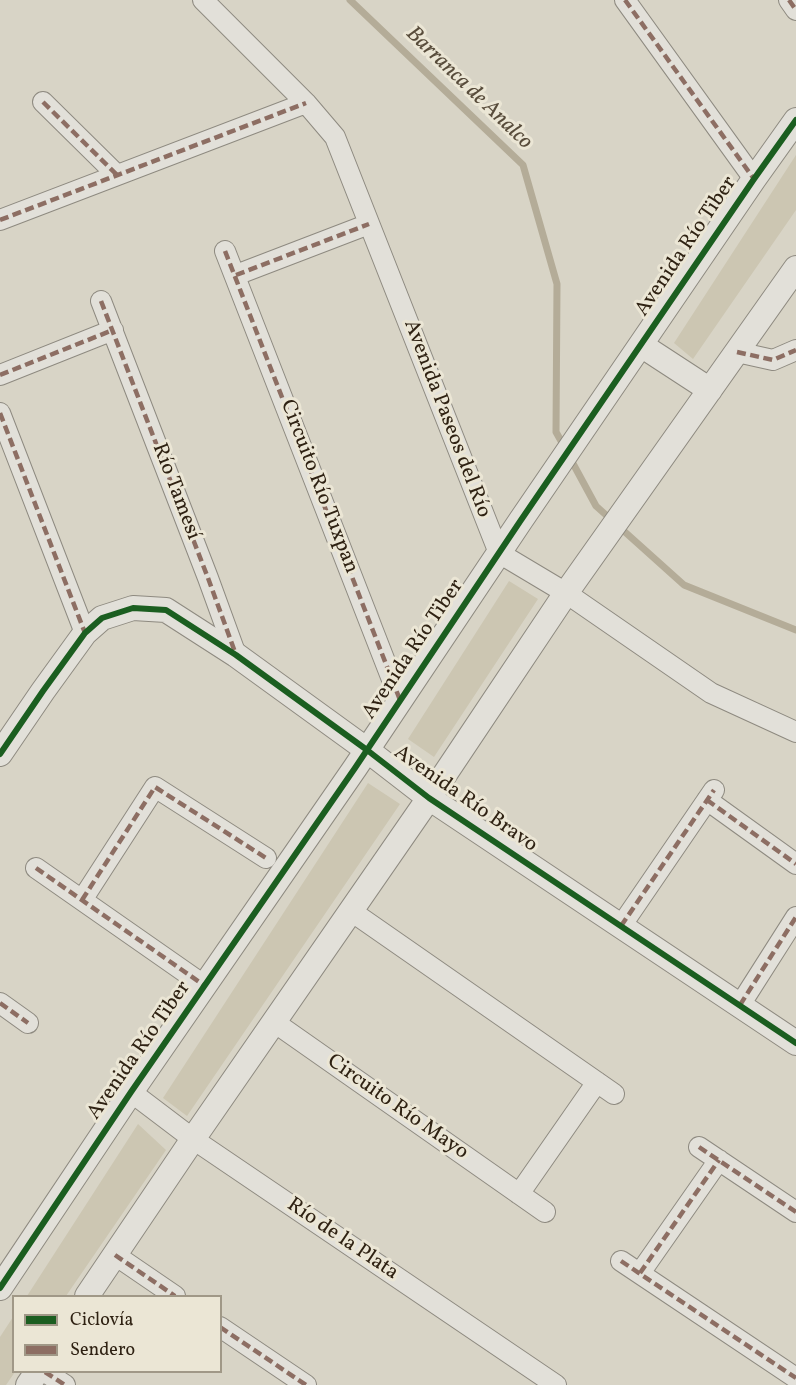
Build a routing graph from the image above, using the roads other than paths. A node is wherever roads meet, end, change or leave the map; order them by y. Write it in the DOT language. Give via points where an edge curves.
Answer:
graph roads {
  1 [pos="204,0"];
  2 [pos="624,0"];
  3 [pos="789,0"];
  4 [pos="796,10"];
  5 [pos="43,102"];
  6 [pos="306,103"];
  7 [pos="796,120"];
  8 [pos="117,175"];
  9 [pos="754,179"];
  10 [pos="0,220"];
  11 [pos="369,224"];
  12 [pos="225,251"];
  13 [pos="796,268"];
  14 [pos="236,275"];
  15 [pos="102,301"];
  16 [pos="113,330"];
  17 [pos="641,345"];
  18 [pos="796,350"];
  19 [pos="736,352"];
  20 [pos="0,375"];
  21 [pos="710,390"];
  22 [pos="0,413"];
  23 [pos="499,553"];
  24 [pos="566,593"];
  25 [pos="85,633"];
  26 [pos="236,655"];
  27 [pos="400,700"];
  28 [pos="796,732"];
  29 [pos="367,750"];
  30 [pos="0,754"];
  31 [pos="429,798"];
  32 [pos="266,858"];
  33 [pos="796,864"];
  34 [pos="36,868"];
  35 [pos="82,900"];
  36 [pos="351,911"];
  37 [pos="796,917"];
  38 [pos="621,926"];
  39 [pos="205,986"];
  40 [pos="740,1005"];
  41 [pos="2,1009"];
  42 [pos="274,1022"];
  43 [pos="28,1023"];
  44 [pos="796,1043"];
  45 [pos="597,1082"];
  46 [pos="131,1092"];
  47 [pos="614,1094"];
  48 [pos="193,1139"];
  49 [pos="699,1148"];
  50 [pos="719,1160"];
  51 [pos="519,1194"];
  52 [pos="545,1212"];
  53 [pos="796,1212"];
  54 [pos="115,1255"];
  55 [pos="621,1261"];
  56 [pos="640,1273"];
  57 [pos="0,1288"];
  58 [pos="88,1295"];
  59 [pos="175,1295"];
  60 [pos="222,1328"];
  61 [pos="48,1373"];
  62 [pos="796,1378"];
  63 [pos="65,1385"];
  64 [pos="306,1385"];
  65 [pos="556,1385"];
  1 -- 6 [label="street, Avenida Paseos del Río"];
  2 -- 9 [label="street"];
  3 -- 4 [label="street"];
  5 -- 8 [label="street"];
  6 -- 8 [label="street"];
  6 -- 11 [label="street, Avenida Paseos del Río" via="335,137"];
  7 -- 9 [label="street, Avenida Río Tiber"];
  8 -- 10 [label="street"];
  9 -- 17 [label="street, Avenida Río Tiber"];
  11 -- 14 [label="street"];
  11 -- 23 [label="street, Avenida Paseos del Río"];
  12 -- 14 [label="street, Circuito Río Tuxpan"];
  13 -- 19 [label="street"];
  14 -- 27 [label="street, Circuito Río Tuxpan"];
  15 -- 16 [label="street, Río Tamesí"];
  16 -- 20 [label="street"];
  16 -- 26 [label="street, Río Tamesí"];
  17 -- 21 [label="street"];
  17 -- 23 [label="street, Avenida Río Tiber"];
  18 -- 19 [label="street" via="773,360"];
  19 -- 21 [label="street"];
  21 -- 24 [label="street"];
  22 -- 25 [label="street"];
  23 -- 24 [label="street"];
  23 -- 27 [label="street, Avenida Río Tiber"];
  24 -- 28 [label="street" via="711,693"];
  24 -- 31 [label="street"];
  25 -- 26 [label="street, Avenida Río Bravo" via="102,618 133,608 166,610"];
  25 -- 30 [label="street, Avenida Río Bravo"];
  26 -- 29 [label="street, Avenida Río Bravo"];
  27 -- 29 [label="street, Avenida Río Tiber"];
  29 -- 31 [label="street, Avenida Río Bravo"];
  29 -- 39 [label="street, Avenida Río Tiber"];
  31 -- 36 [label="street"];
  31 -- 38 [label="street, Avenida Río Bravo"];
  32 -- 35 [label="street" via="155,787"];
  33 -- 38 [label="street" via="710,795"];
  34 -- 35 [label="street"];
  35 -- 39 [label="street"];
  36 -- 42 [label="street"];
  36 -- 45 [label="street"];
  37 -- 40 [label="street"];
  38 -- 40 [label="street, Avenida Río Bravo"];
  39 -- 46 [label="street, Avenida Río Tiber"];
  40 -- 44 [label="street, Avenida Río Bravo"];
  41 -- 43 [label="street"];
  42 -- 48 [label="street"];
  42 -- 51 [label="street, Circuito Río Mayo"];
  45 -- 47 [label="street"];
  45 -- 51 [label="street"];
  46 -- 48 [label="street, Río de la Plata"];
  46 -- 57 [label="street, Avenida Río Tiber"];
  48 -- 54 [label="street"];
  48 -- 65 [label="street, Río de la Plata"];
  49 -- 50 [label="street"];
  50 -- 53 [label="street"];
  50 -- 56 [label="street"];
  51 -- 52 [label="street, Circuito Río Mayo"];
  54 -- 58 [label="street"];
  54 -- 59 [label="street"];
  55 -- 56 [label="street"];
  56 -- 62 [label="street"];
  60 -- 64 [label="street"];
  61 -- 63 [label="street"];
}
